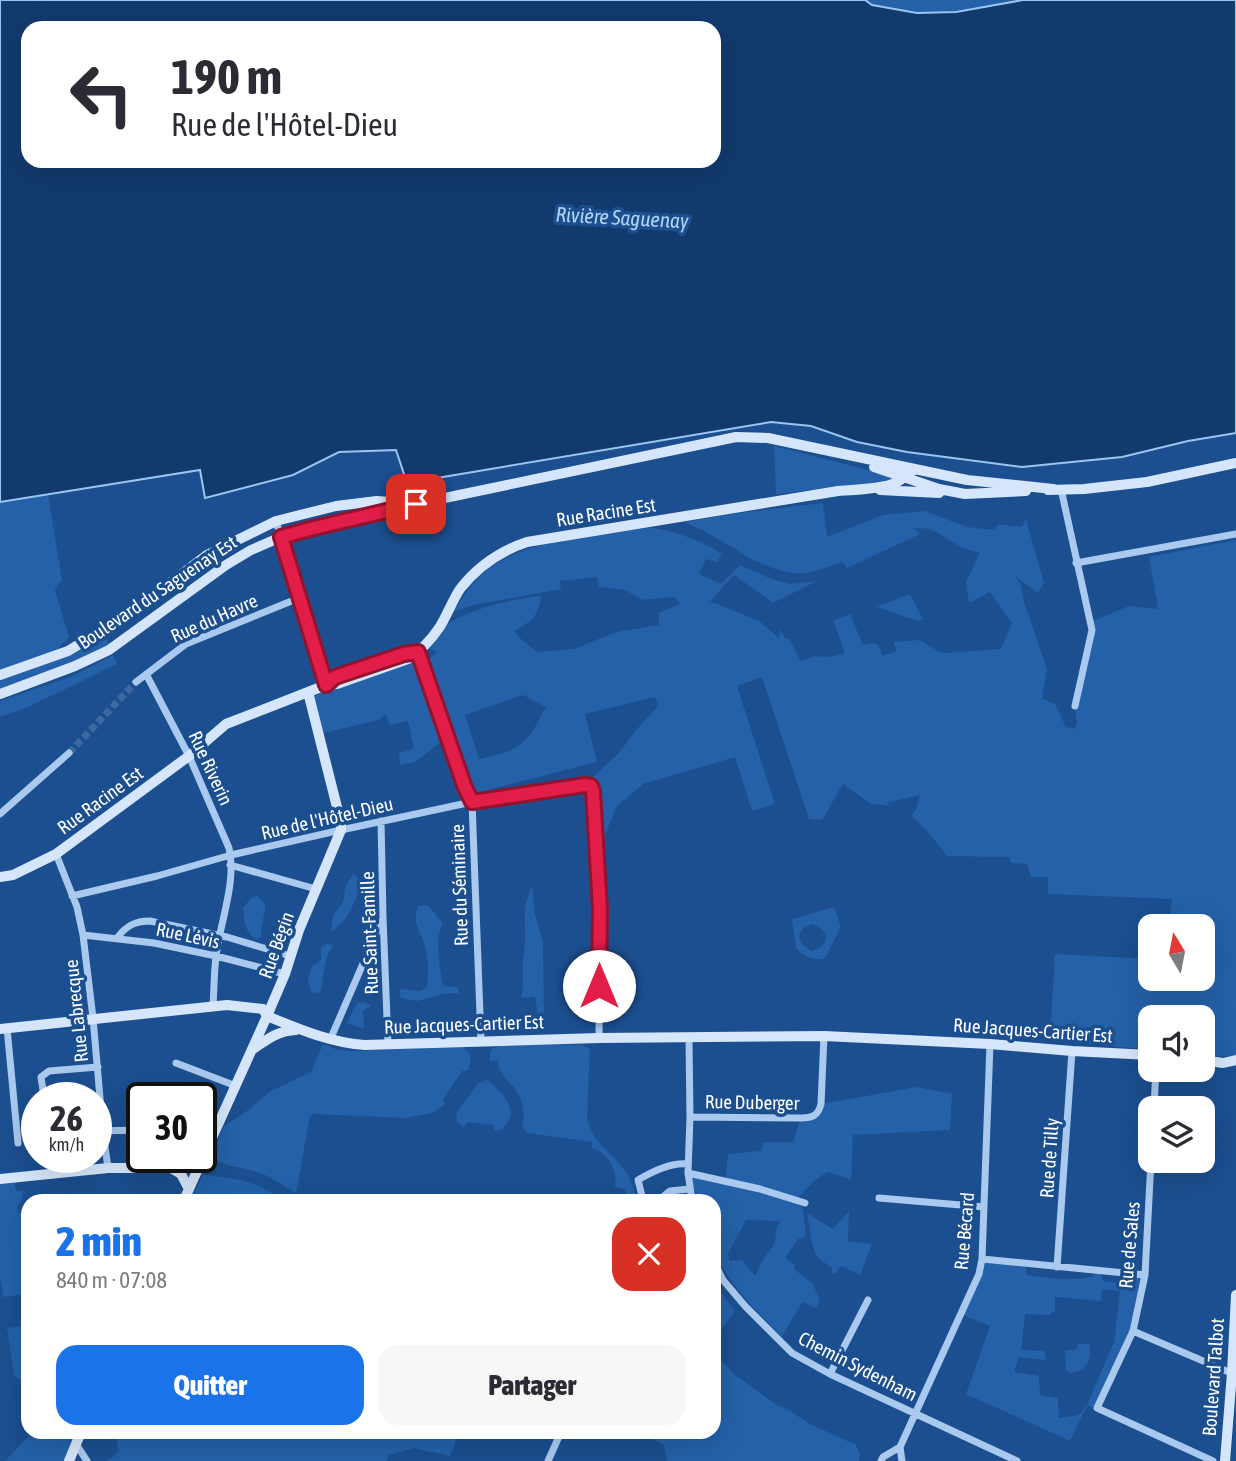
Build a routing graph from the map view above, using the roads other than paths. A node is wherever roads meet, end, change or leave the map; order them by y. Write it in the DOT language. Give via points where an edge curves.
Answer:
graph roads {
  1 [pos="824,451"];
  2 [pos="1236,463"];
  3 [pos="915,470"];
  4 [pos="903,477"];
  5 [pos="1057,489"];
  6 [pos="848,490"];
  7 [pos="965,494"];
  8 [pos="416,504"];
  9 [pos="276,521"];
  10 [pos="1236,534"];
  11 [pos="281,537"];
  12 [pos="1076,563"];
  13 [pos="299,598"];
  14 [pos="418,652"];
  15 [pos="146,674"];
  16 [pos="0,675"];
  17 [pos="136,682"];
  18 [pos="326,685"];
  19 [pos="308,692"];
  20 [pos="0,694"];
  21 [pos="1075,706"];
  22 [pos="69,753"];
  23 [pos="189,756"];
  24 [pos="472,802"];
  25 [pos="0,814"];
  26 [pos="381,821"];
  27 [pos="341,830"];
  28 [pos="55,854"];
  29 [pos="231,855"];
  30 [pos="230,865"];
  31 [pos="0,877"];
  32 [pos="316,889"];
  33 [pos="72,896"];
  34 [pos="383,918"];
  35 [pos="83,935"];
  36 [pos="220,935"];
  37 [pos="117,938"];
  38 [pos="216,956"];
  39 [pos="290,956"];
  40 [pos="285,974"];
  41 [pos="214,1006"];
  42 [pos="268,1016"];
  43 [pos="93,1018"];
  44 [pos="3,1028"];
  45 [pos="303,1030"];
  46 [pos="824,1036"];
  47 [pos="599,1038"];
  48 [pos="689,1038"];
  49 [pos="330,1040"];
  50 [pos="481,1041"];
  51 [pos="388,1044"];
  52 [pos="990,1044"];
  53 [pos="253,1050"];
  54 [pos="1072,1051"];
  55 [pos="1138,1054"];
  56 [pos="1236,1060"];
  57 [pos="1215,1062"];
  58 [pos="176,1063"];
  59 [pos="1223,1063"];
  60 [pos="98,1067"];
  61 [pos="1236,1069"];
  62 [pos="42,1082"];
  63 [pos="98,1082"];
  64 [pos="236,1086"];
  65 [pos="690,1117"];
  66 [pos="217,1128"];
  67 [pos="18,1143"];
  68 [pos="688,1169"];
  69 [pos="59,1173"];
  70 [pos="179,1173"];
  71 [pos="197,1173"];
  72 [pos="1150,1173"];
  73 [pos="0,1179"];
  74 [pos="189,1189"];
  75 [pos="689,1189"];
  76 [pos="187,1194"];
  77 [pos="642,1194"];
  78 [pos="666,1194"];
  79 [pos="690,1194"];
  80 [pos="879,1198"];
  81 [pos="805,1203"];
  82 [pos="984,1207"];
  83 [pos="982,1259"];
  84 [pos="1057,1267"];
  85 [pos="1145,1275"];
  86 [pos="721,1276"];
  87 [pos="1236,1295"];
  88 [pos="867,1300"];
  89 [pos="1133,1331"];
  90 [pos="830,1374"];
  91 [pos="1234,1374"];
  92 [pos="915,1414"];
  93 [pos="78,1439"];
  94 [pos="558,1439"];
  95 [pos="76,1444"];
  96 [pos="900,1447"];
  97 [pos="69,1461"];
  98 [pos="87,1461"];
  99 [pos="548,1461"];
  100 [pos="881,1461"];
  101 [pos="902,1461"];
  102 [pos="1017,1461"];
  103 [pos="1213,1461"];
  104 [pos="1225,1461"];
  1 -- 3 [label="main road, Boulevard du Saguenay Est"];
  1 -- 4 [label="main road, Boulevard du Saguenay Est"];
  1 -- 8 [label="main road, Boulevard du Saguenay Est" via="768,438 736,437"];
  2 -- 5 [label="main road, Boulevard du Saguenay Est" via="1147,482"];
  3 -- 4 [label="main road, Rue Racine Est"];
  3 -- 5 [label="main road, Boulevard du Saguenay Est" via="967,481"];
  4 -- 6 [label="main road, Rue Racine Est" via="895,483"];
  4 -- 7 [label="main road, Boulevard du Saguenay Est"];
  5 -- 7 [label="main road, Boulevard du Saguenay Est"];
  5 -- 12 [label="street"];
  6 -- 7 [label="main road, Rue Racine Est"];
  6 -- 14 [label="main road, Rue Racine Est" via="509,548 493,557 460,590 438,629"];
  8 -- 9 [label="main road, Boulevard du Saguenay Est" via="377,501"];
  8 -- 11 [label="main road, Boulevard du Saguenay Est"];
  9 -- 11 [label="street"];
  9 -- 16 [label="main road, Boulevard du Saguenay Est" via="207,555 127,615 68,651"];
  10 -- 12 [label="street"];
  11 -- 13 [label="street"];
  11 -- 20 [label="main road, Boulevard du Saguenay Est" via="226,565 109,650"];
  12 -- 21 [label="street" via="1091,630"];
  13 -- 15 [label="street, Rue du Havre" via="186,644"];
  13 -- 18 [label="street"];
  14 -- 18 [label="main road, Rue Racine Est"];
  14 -- 24 [label="street, Rue du Séminaire"];
  15 -- 17 [label="street, Rue du Havre"];
  15 -- 23 [label="street, Rue Riverin"];
  18 -- 19 [label="main road, Rue Racine Est"];
  19 -- 23 [label="main road, Rue Racine Est" via="226,724"];
  19 -- 27 [label="main road"];
  22 -- 25 [label="street"];
  23 -- 28 [label="main road, Rue Racine Est"];
  23 -- 29 [label="street, Rue Riverin"];
  24 -- 26 [label="street, Rue de l'Hôtel-Dieu"];
  24 -- 47 [label="street, Rue de l'Hôtel-Dieu" via="591,786 600,909"];
  24 -- 50 [label="street, Rue du Séminaire"];
  26 -- 27 [label="street, Rue de l'Hôtel-Dieu"];
  26 -- 34 [label="street, Rue Saint-Famille"];
  27 -- 29 [label="street, Rue de l'Hôtel-Dieu"];
  27 -- 32 [label="main road, Rue Bégin"];
  28 -- 31 [label="main road, Rue Racine Est"];
  28 -- 33 [label="street, Rue Labrecque"];
  29 -- 30 [label="street, Rue Riverin"];
  29 -- 33 [label="street, Rue de l'Hôtel-Dieu"];
  30 -- 32 [label="street"];
  30 -- 36 [label="street, Rue Riverin"];
  32 -- 39 [label="main road, Rue Bégin"];
  33 -- 35 [label="street, Rue Labrecque"];
  34 -- 49 [label="street"];
  34 -- 51 [label="street, Rue Saint-Famille"];
  35 -- 37 [label="street, Rue Lévis"];
  35 -- 43 [label="street, Rue Labrecque"];
  36 -- 37 [label="street" via="140,921"];
  36 -- 38 [label="street, Rue Riverin"];
  36 -- 39 [label="street"];
  37 -- 38 [label="street, Rue Lévis"];
  38 -- 40 [label="street, Rue Lévis"];
  38 -- 41 [label="street, Rue Riverin"];
  39 -- 40 [label="main road, Rue Bégin"];
  40 -- 42 [label="main road, Rue Bégin"];
  41 -- 42 [label="main road, Rue Jacques-Cartier Est" via="263,1009"];
  41 -- 43 [label="main road, Rue Jacques-Cartier Est"];
  42 -- 45 [label="main road, Rue Jacques-Cartier Est"];
  42 -- 53 [label="main road, Rue Bégin"];
  43 -- 44 [label="main road, Rue Jacques-Cartier Est"];
  43 -- 60 [label="street, Rue Labrecque"];
  44 -- 67 [label="street"];
  45 -- 49 [label="main road, Rue Jacques-Cartier Est"];
  45 -- 53 [label="main road" via="284,1030"];
  46 -- 48 [label="main road, Rue Jacques-Cartier Est"];
  46 -- 52 [label="main road, Rue Jacques-Cartier Est"];
  46 -- 65 [label="street, Rue Duberger" via="821,1104 815,1116"];
  47 -- 48 [label="main road, Rue Jacques-Cartier Est"];
  47 -- 50 [label="main road, Rue Jacques-Cartier Est"];
  48 -- 65 [label="street"];
  49 -- 51 [label="main road, Rue Jacques-Cartier Est"];
  50 -- 51 [label="main road, Rue Jacques-Cartier Est"];
  52 -- 54 [label="main road, Rue Jacques-Cartier Est"];
  52 -- 82 [label="street, Rue Bécard"];
  53 -- 64 [label="main road, Rue Bégin"];
  54 -- 55 [label="main road, Rue Jacques-Cartier Est"];
  54 -- 84 [label="street, Rue de Tilly"];
  56 -- 59 [label="main road"];
  57 -- 59 [label="main road"];
  58 -- 64 [label="street"];
  59 -- 61 [label="main road"];
  60 -- 62 [label="street" via="49,1071"];
  60 -- 63 [label="street, Rue Labrecque"];
  64 -- 66 [label="main road, Rue Bégin"];
  65 -- 68 [label="street"];
  68 -- 75 [label="street"];
  68 -- 77 [label="street" via="681,1163 638,1180"];
  68 -- 81 [label="street"];
  69 -- 73 [label="main road"];
  70 -- 74 [label="main road"];
  71 -- 74 [label="main road, Rue Bégin"];
  72 -- 85 [label="street, Rue de Sales"];
  74 -- 76 [label="main road, Rue Bégin"];
  75 -- 78 [label="street"];
  75 -- 79 [label="street"];
  80 -- 82 [label="street"];
  82 -- 83 [label="street, Rue Bécard"];
  83 -- 84 [label="street"];
  83 -- 92 [label="street, Rue Bécard"];
  84 -- 85 [label="street"];
  85 -- 89 [label="street, Rue de Sales"];
  86 -- 90 [label="street, Chemin Sydenham" via="792,1353"];
  87 -- 91 [label="main road, Boulevard Talbot"];
  88 -- 90 [label="street"];
  89 -- 91 [label="street"];
  89 -- 103 [label="street, Rue de Sales" via="1097,1408"];
  90 -- 92 [label="street, Chemin Sydenham"];
  91 -- 104 [label="main road, Boulevard Talbot"];
  92 -- 96 [label="street, Rue Bécard"];
  92 -- 102 [label="street, Chemin Sydenham"];
  93 -- 95 [label="main road"];
  94 -- 99 [label="street"];
  95 -- 97 [label="main road"];
  95 -- 98 [label="street"];
  96 -- 100 [label="street, Rue Bécard"];
  96 -- 101 [label="street"];
}
